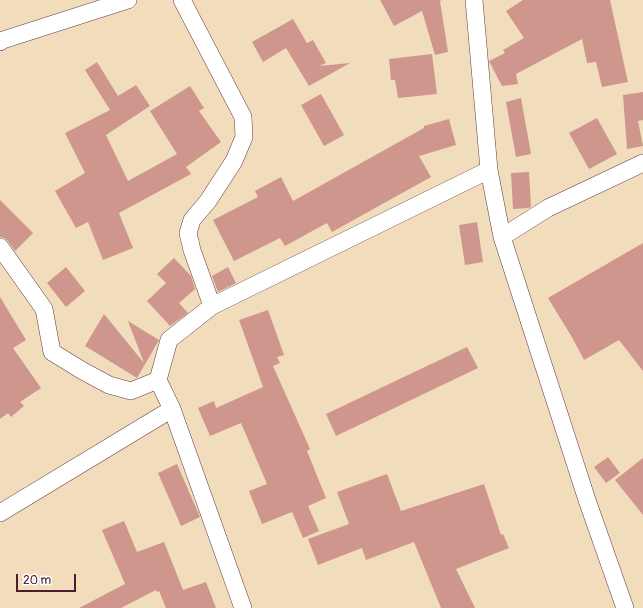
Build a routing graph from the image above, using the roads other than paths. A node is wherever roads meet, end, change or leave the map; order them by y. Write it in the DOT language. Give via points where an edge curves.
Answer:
graph roads {
  1 [pos="128,0"];
  2 [pos="182,0"];
  3 [pos="474,0"];
  4 [pos="0,42"];
  5 [pos="643,163"];
  6 [pos="489,170"];
  7 [pos="502,237"];
  8 [pos="0,247"];
  9 [pos="212,306"];
  10 [pos="158,380"];
  11 [pos="172,409"];
  12 [pos="0,513"];
  13 [pos="243,608"];
  14 [pos="625,608"];
  1 -- 4 [label="street"];
  2 -- 9 [label="street" via="243,117 244,137 234,162 208,202 192,220 188,233"];
  3 -- 6 [label="street"];
  5 -- 7 [label="street" via="548,208"];
  6 -- 7 [label="street"];
  6 -- 9 [label="street"];
  7 -- 14 [label="street" via="586,500"];
  8 -- 10 [label="street" via="44,309 52,352 109,385 131,391"];
  9 -- 10 [label="street" via="169,340"];
  10 -- 11 [label="street"];
  11 -- 12 [label="street"];
  11 -- 13 [label="street"];
}
